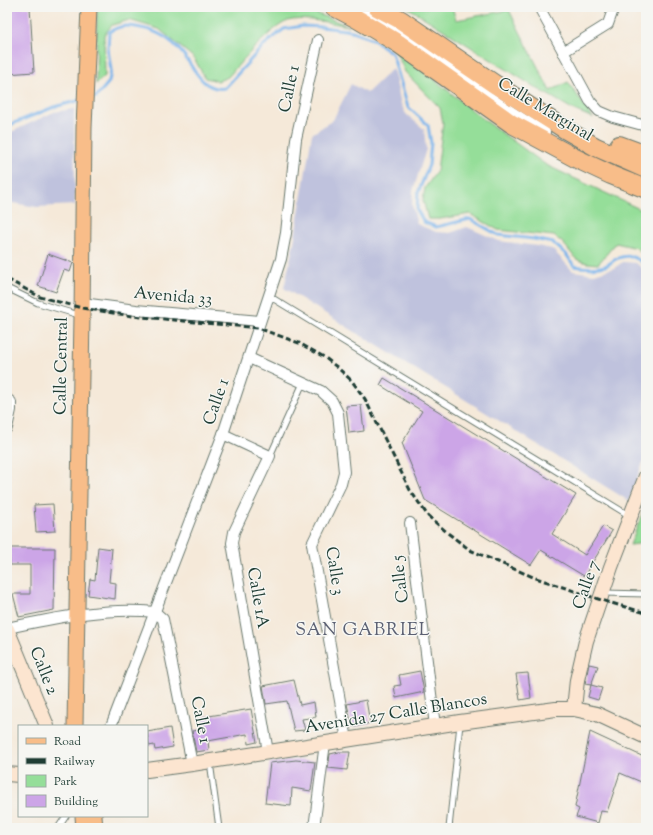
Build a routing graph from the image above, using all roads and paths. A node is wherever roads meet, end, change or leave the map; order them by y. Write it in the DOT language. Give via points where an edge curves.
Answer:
graph roads {
  1 [pos="89,7"];
  2 [pos="334,7"];
  3 [pos="357,7"];
  4 [pos="377,7"];
  5 [pos="539,7"];
  6 [pos="614,7"];
  7 [pos="318,40"];
  8 [pos="563,52"];
  9 [pos="434,57"];
  10 [pos="532,107"];
  11 [pos="512,124"];
  12 [pos="646,126"];
  13 [pos="646,155"];
  14 [pos="646,169"];
  15 [pos="646,174"];
  16 [pos="646,180"];
  17 [pos="646,189"];
  18 [pos="646,202"];
  19 [pos="7,288"];
  20 [pos="269,296"];
  21 [pos="82,309"];
  22 [pos="260,321"];
  23 [pos="249,358"];
  24 [pos="303,383"];
  25 [pos="9,400"];
  26 [pos="7,428"];
  27 [pos="223,434"];
  28 [pos="270,456"];
  29 [pos="646,476"];
  30 [pos="631,517"];
  31 [pos="410,523"];
  32 [pos="603,593"];
  33 [pos="646,594"];
  34 [pos="155,612"];
  35 [pos="76,614"];
  36 [pos="7,629"];
  37 [pos="574,709"];
  38 [pos="460,722"];
  39 [pos="47,725"];
  40 [pos="75,725"];
  41 [pos="111,725"];
  42 [pos="435,726"];
  43 [pos="646,737"];
  44 [pos="347,740"];
  45 [pos="325,743"];
  46 [pos="268,752"];
  47 [pos="209,761"];
  48 [pos="192,764"];
  49 [pos="148,770"];
  50 [pos="7,774"];
  51 [pos="18,775"];
  52 [pos="65,817"];
  53 [pos="83,817"];
  54 [pos="94,817"];
  55 [pos="58,828"];
  56 [pos="84,828"];
  57 [pos="95,828"];
  58 [pos="219,828"];
  59 [pos="314,828"];
  60 [pos="449,828"];
  1 -- 21 [label="main road, Calle Central" via="84,120"];
  2 -- 11 [label="highway" via="399,44"];
  3 -- 9 [label="street, Calle Marginal"];
  4 -- 10 [label="highway" via="401,20"];
  5 -- 8 [label="street"];
  6 -- 8 [label="street" via="608,24"];
  7 -- 20 [label="street, Calle 1" via="296,139 286,233"];
  8 -- 12 [label="street" via="590,101 599,111"];
  9 -- 15 [label="street, Calle Marginal" via="564,136 598,154"];
  9 -- 16 [label="street, Calle Marginal" via="515,115 593,157"];
  10 -- 13 [label="highway" via="591,136"];
  10 -- 14 [label="highway" via="596,147"];
  11 -- 17 [label="highway" via="577,159"];
  11 -- 18 [label="highway" via="569,166"];
  19 -- 21 [label="lane" via="38,303"];
  20 -- 22 [label="street, Calle 1"];
  20 -- 30 [label="lane"];
  21 -- 22 [label="street, Avenida 33" via="136,310"];
  21 -- 35 [label="main road, Calle Central"];
  22 -- 23 [label="street, Calle 1"];
  23 -- 24 [label="street"];
  23 -- 27 [label="street, Calle 1"];
  24 -- 28 [label="lane"];
  24 -- 44 [label="street, Calle 3" via="321,391 332,401 338,413 344,472 341,484 312,544"];
  25 -- 26 [label="street" via="11,410"];
  27 -- 28 [label="street"];
  27 -- 34 [label="street, Calle 1"];
  28 -- 46 [label="street, Calle 1A" via="234,532 232,543"];
  29 -- 30 [label="main road, Calle 7"];
  30 -- 32 [label="main road, Calle 7"];
  31 -- 42 [label="street, Calle 5"];
  32 -- 33 [label="lane"];
  32 -- 37 [label="main road, Calle 7" via="586,641 577,680"];
  34 -- 35 [label="street" via="135,610"];
  34 -- 41 [label="street"];
  34 -- 48 [label="street, Calle 1" via="163,619"];
  35 -- 36 [label="street"];
  35 -- 40 [label="main road, Calle Central"];
  36 -- 39 [label="main road, Calle 2"];
  37 -- 38 [label="main road, Avenida 27 Calle Blancos" via="556,709"];
  37 -- 43 [label="main road, Avenida 27 Calle Blancos" via="597,714"];
  38 -- 42 [label="main road, Avenida 27 Calle Blancos"];
  38 -- 60 [label="lane"];
  42 -- 44 [label="main road, Avenida 27 Calle Blancos"];
  44 -- 45 [label="main road, Avenida 27 Calle Blancos"];
  45 -- 46 [label="main road, Avenida 27 Calle Blancos"];
  45 -- 59 [label="street"];
  46 -- 47 [label="main road, Avenida 27 Calle Blancos"];
  47 -- 48 [label="main road, Avenida 27 Calle Blancos"];
  47 -- 58 [label="lane, Calle 1"];
  48 -- 49 [label="main road, Avenida 27 Calle Blancos"];
  50 -- 51 [label="main road"];
  52 -- 55 [label="lane"];
  53 -- 56 [label="main road"];
  54 -- 57 [label="main road"];
}
